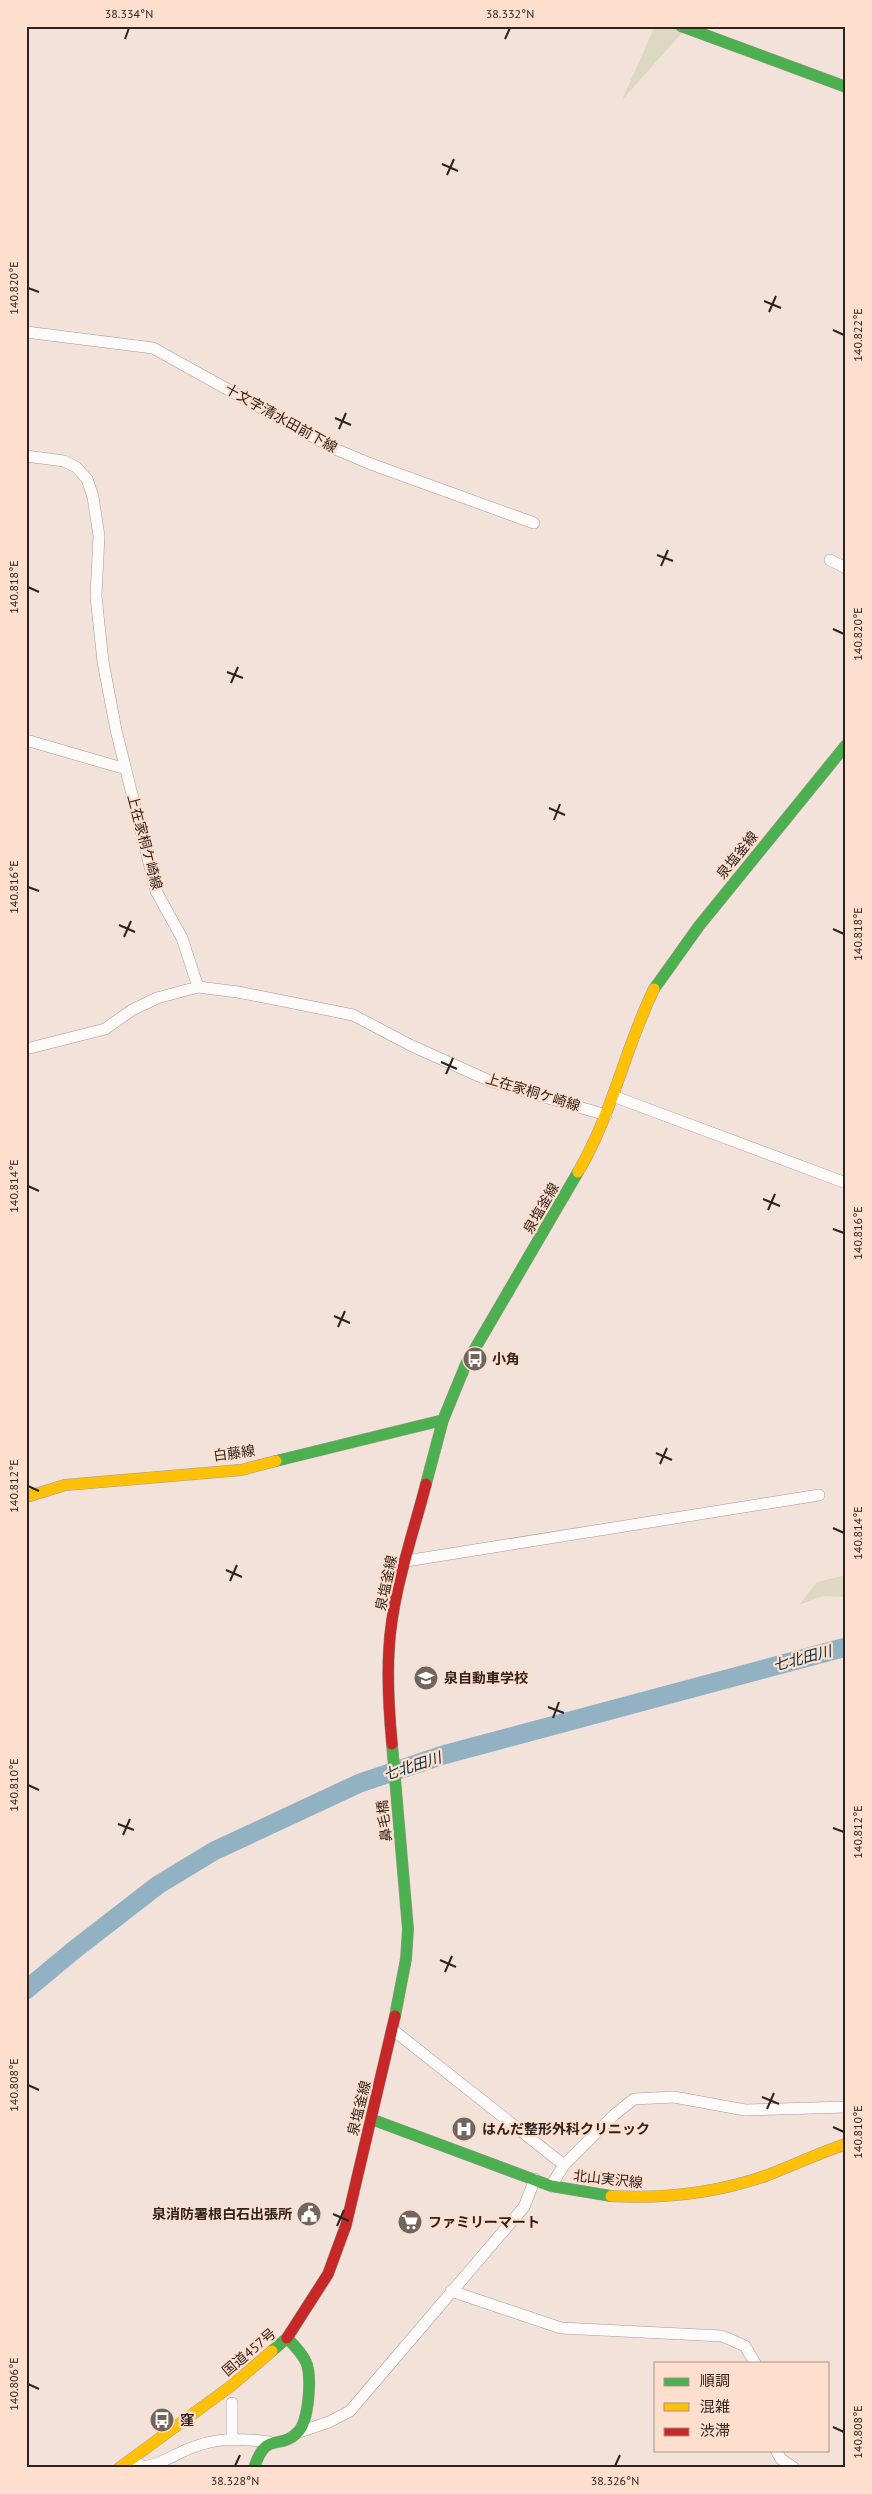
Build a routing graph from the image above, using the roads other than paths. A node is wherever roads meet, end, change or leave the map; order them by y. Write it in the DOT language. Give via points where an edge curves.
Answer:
graph roads {
  1 [pos="681,26"];
  2 [pos="846,87"];
  3 [pos="26,332"];
  4 [pos="26,456"];
  5 [pos="534,523"];
  6 [pos="830,560"];
  7 [pos="846,568"];
  8 [pos="26,740"];
  9 [pos="846,745"];
  10 [pos="126,769"];
  11 [pos="198,987"];
  12 [pos="26,1049"];
  13 [pos="613,1096"];
  14 [pos="606,1115"];
  15 [pos="846,1183"];
  16 [pos="443,1420"];
  17 [pos="819,1495"];
  18 [pos="26,1497"];
  19 [pos="406,1561"];
  20 [pos="391,1738"];
  21 [pos="404,1871"];
  22 [pos="393,2030"];
  23 [pos="846,2107"];
  24 [pos="371,2119"];
  25 [pos="846,2144"];
  26 [pos="564,2165"];
  27 [pos="535,2179"];
  28 [pos="551,2186"];
  29 [pos="450,2291"];
  30 [pos="287,2338"];
  31 [pos="754,2362"];
  32 [pos="232,2403"];
  33 [pos="298,2432"];
  34 [pos="232,2437"];
  35 [pos="269,2442"];
  36 [pos="777,2452"];
  37 [pos="132,2459"];
  38 [pos="119,2468"];
  39 [pos="254,2468"];
  40 [pos="794,2468"];
  1 -- 2 [label="main road"];
  3 -- 5 [label="street, 十文字清水田前下線" via="154,348 336,449"];
  4 -- 10 [label="street, 上在家桐ケ崎線" via="64,461 76,467 87,479 99,536 96,596 103,662"];
  6 -- 7 [label="street"];
  8 -- 10 [label="street"];
  9 -- 13 [label="main road, 泉塩釜線" via="699,926 657,984 642,1014"];
  10 -- 11 [label="street, 上在家桐ケ崎線" via="156,891 182,938"];
  11 -- 12 [label="street" via="157,998 105,1029"];
  11 -- 14 [label="street, 上在家桐ケ崎線" via="353,1015 490,1081"];
  13 -- 14 [label="main road, 泉塩釜線"];
  13 -- 15 [label="street"];
  14 -- 16 [label="main road, 泉塩釜線" via="585,1161 466,1364"];
  16 -- 18 [label="main road, 白藤線" via="241,1470 65,1485"];
  16 -- 19 [label="main road, 泉塩釜線"];
  17 -- 19 [label="street"];
  19 -- 20 [label="main road, 泉塩釜線" via="389,1646 387,1680"];
  20 -- 21 [label="main road, 鼻毛橋"];
  21 -- 22 [label="main road, 泉塩釜線" via="408,1929 406,1959"];
  22 -- 24 [label="main road, 泉塩釜線"];
  22 -- 26 [label="street"];
  23 -- 26 [label="street" via="745,2110 674,2097 634,2100 614,2115"];
  24 -- 27 [label="main road, 北山実沢線"];
  24 -- 30 [label="main road, 泉塩釜線" via="338,2249 314,2299"];
  25 -- 28 [label="main road, 北山実沢線" via="767,2176 691,2195 625,2198"];
  26 -- 28 [label="street"];
  27 -- 28 [label="main road, 北山実沢線"];
  27 -- 29 [label="street" via="524,2207"];
  29 -- 31 [label="street" via="562,2328 722,2336 745,2346"];
  29 -- 33 [label="street" via="350,2410 330,2422"];
  30 -- 33 [label="main road, 国道457号" via="303,2354 311,2373 304,2418"];
  30 -- 37 [label="main road, 国道457号" via="231,2386"];
  32 -- 34 [label="street"];
  33 -- 35 [label="main road"];
  34 -- 35 [label="street"];
  34 -- 37 [label="street" via="188,2449 153,2466 144,2467"];
  35 -- 39 [label="main road" via="262,2446"];
  36 -- 40 [label="street"];
  37 -- 38 [label="main road, 国道457号"];
}
